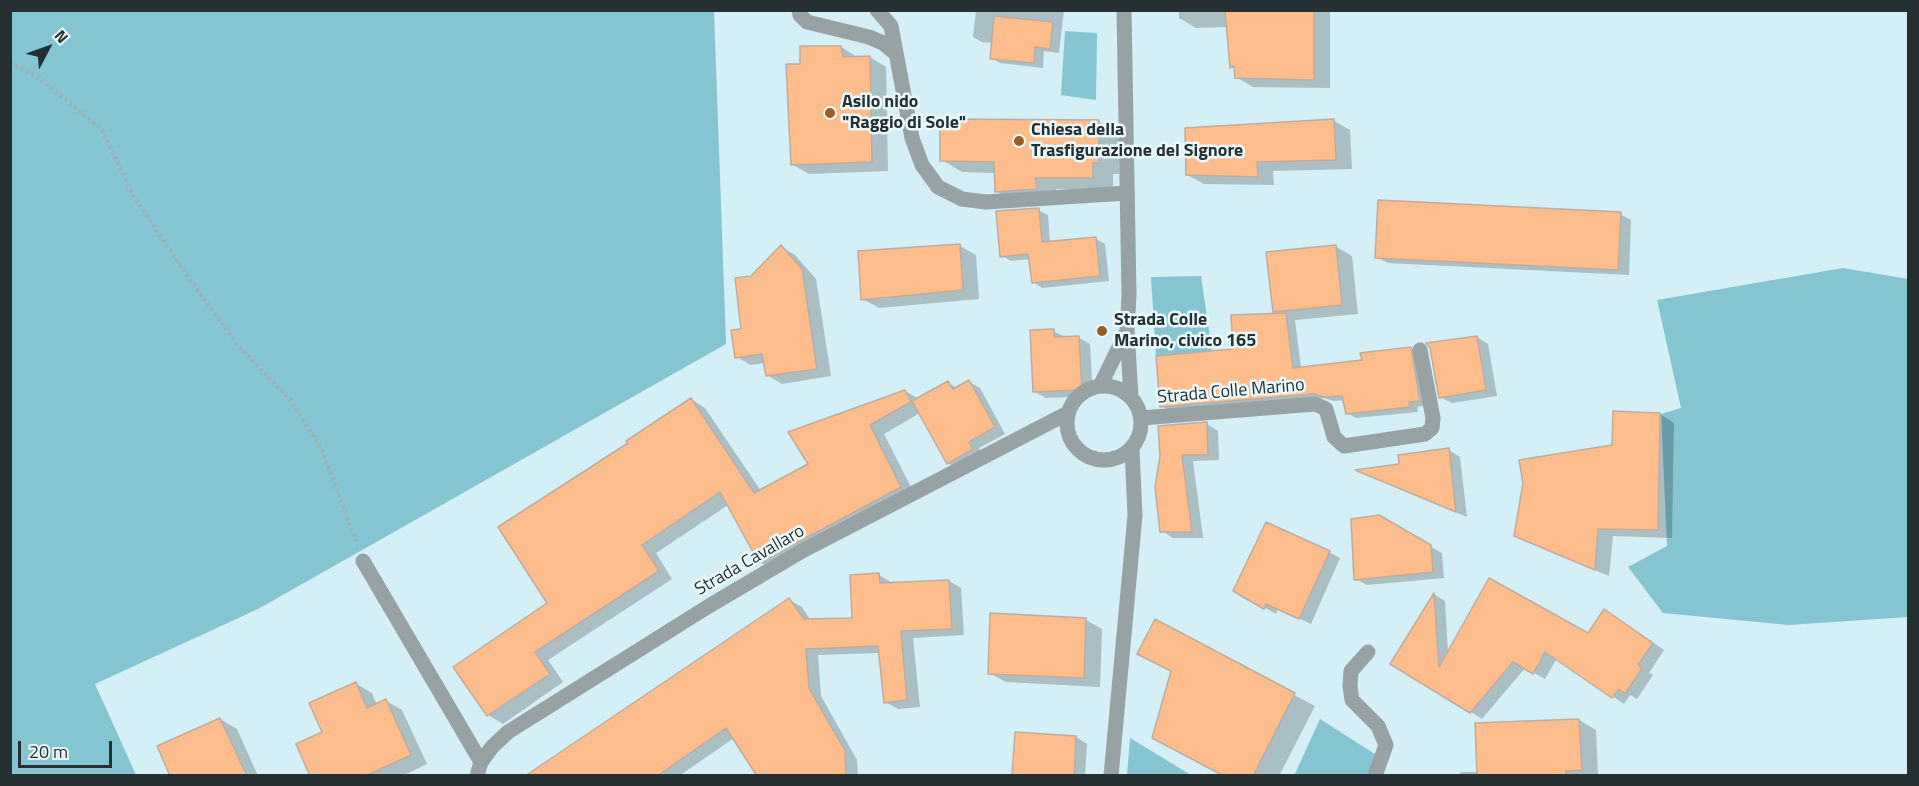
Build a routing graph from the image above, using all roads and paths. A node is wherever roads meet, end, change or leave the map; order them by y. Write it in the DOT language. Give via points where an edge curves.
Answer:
graph roads {
  1 [pos="798,10"];
  2 [pos="877,10"];
  3 [pos="1124,10"];
  4 [pos="895,53"];
  5 [pos="10,63"];
  6 [pos="1127,193"];
  7 [pos="1127,331"];
  8 [pos="1420,350"];
  9 [pos="1100,386"];
  10 [pos="1131,397"];
  11 [pos="1068,414"];
  12 [pos="1142,418"];
  13 [pos="1132,449"];
  14 [pos="363,561"];
  15 [pos="1368,652"];
  16 [pos="479,769"];
  17 [pos="1111,776"];
  18 [pos="1375,776"];
  1 -- 4 [label="street" via="807,22 869,37"];
  2 -- 4 [label="street" via="891,26"];
  3 -- 6 [label="street, Strada Colle Marino"];
  4 -- 6 [label="street" via="912,138 922,165 938,187 962,199 987,202"];
  5 -- 14 [label="path" via="39,77 102,130 133,195 190,280 237,344 291,401 322,450"];
  6 -- 7 [label="street, Strada Colle Marino"];
  7 -- 9 [label="street, Strada Colle Marino"];
  7 -- 10 [label="street, Strada Colle Marino"];
  8 -- 12 [label="street, Strada Colle Marino" via="1433,418 1432,428 1425,434 1344,446 1334,437 1326,409 1315,404"];
  9 -- 10 [label="street" via="1117,388"];
  9 -- 11 [label="street" via="1077,397"];
  10 -- 12 [label="street"];
  11 -- 13 [label="street" via="1072,442 1086,456 1115,459"];
  11 -- 16 [label="street, Strada Cavallaro" via="802,551 720,600 508,732 492,747"];
  12 -- 13 [label="street" via="1139,438"];
  13 -- 17 [label="street" via="1135,516"];
  14 -- 16 [label="street"];
  15 -- 18 [label="street" via="1351,671 1350,686 1352,700 1378,726 1386,745"];
}
